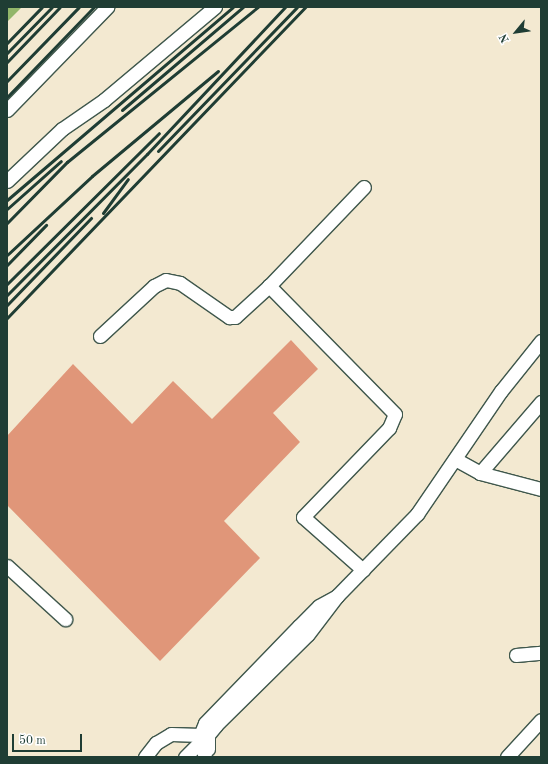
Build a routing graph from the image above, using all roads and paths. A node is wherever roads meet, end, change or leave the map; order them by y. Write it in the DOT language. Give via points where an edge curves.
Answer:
graph roads {
  1 [pos="107,7"];
  2 [pos="215,7"];
  3 [pos="7,110"];
  4 [pos="7,181"];
  5 [pos="364,187"];
  6 [pos="269,286"];
  7 [pos="100,336"];
  8 [pos="541,341"];
  9 [pos="541,402"];
  10 [pos="455,459"];
  11 [pos="480,473"];
  12 [pos="541,489"];
  13 [pos="7,566"];
  14 [pos="363,570"];
  15 [pos="65,619"];
  16 [pos="541,653"];
  17 [pos="516,655"];
  18 [pos="541,720"];
  19 [pos="541,733"];
  20 [pos="203,738"];
  21 [pos="145,757"];
  22 [pos="185,757"];
  23 [pos="205,757"];
  24 [pos="213,757"];
  25 [pos="507,757"];
  26 [pos="517,757"];
  1 -- 3 [label="lane"];
  2 -- 4 [label="lane" via="104,100 62,129"];
  5 -- 6 [label="lane"];
  6 -- 7 [label="lane" via="235,317 229,317 180,283 166,280 154,286"];
  6 -- 14 [label="lane" via="395,414 389,428 303,517"];
  8 -- 10 [label="lane" via="501,391"];
  9 -- 11 [label="lane"];
  10 -- 11 [label="lane"];
  10 -- 14 [label="lane" via="432,496"];
  11 -- 12 [label="lane"];
  13 -- 15 [label="lane"];
  14 -- 20 [label="lane" via="337,596 308,634"];
  16 -- 17 [label="lane"];
  18 -- 25 [label="lane"];
  19 -- 26 [label="lane"];
  20 -- 21 [label="lane" via="171,734 156,743"];
  20 -- 22 [label="lane"];
  20 -- 23 [label="lane"];
  20 -- 24 [label="lane"];
}
